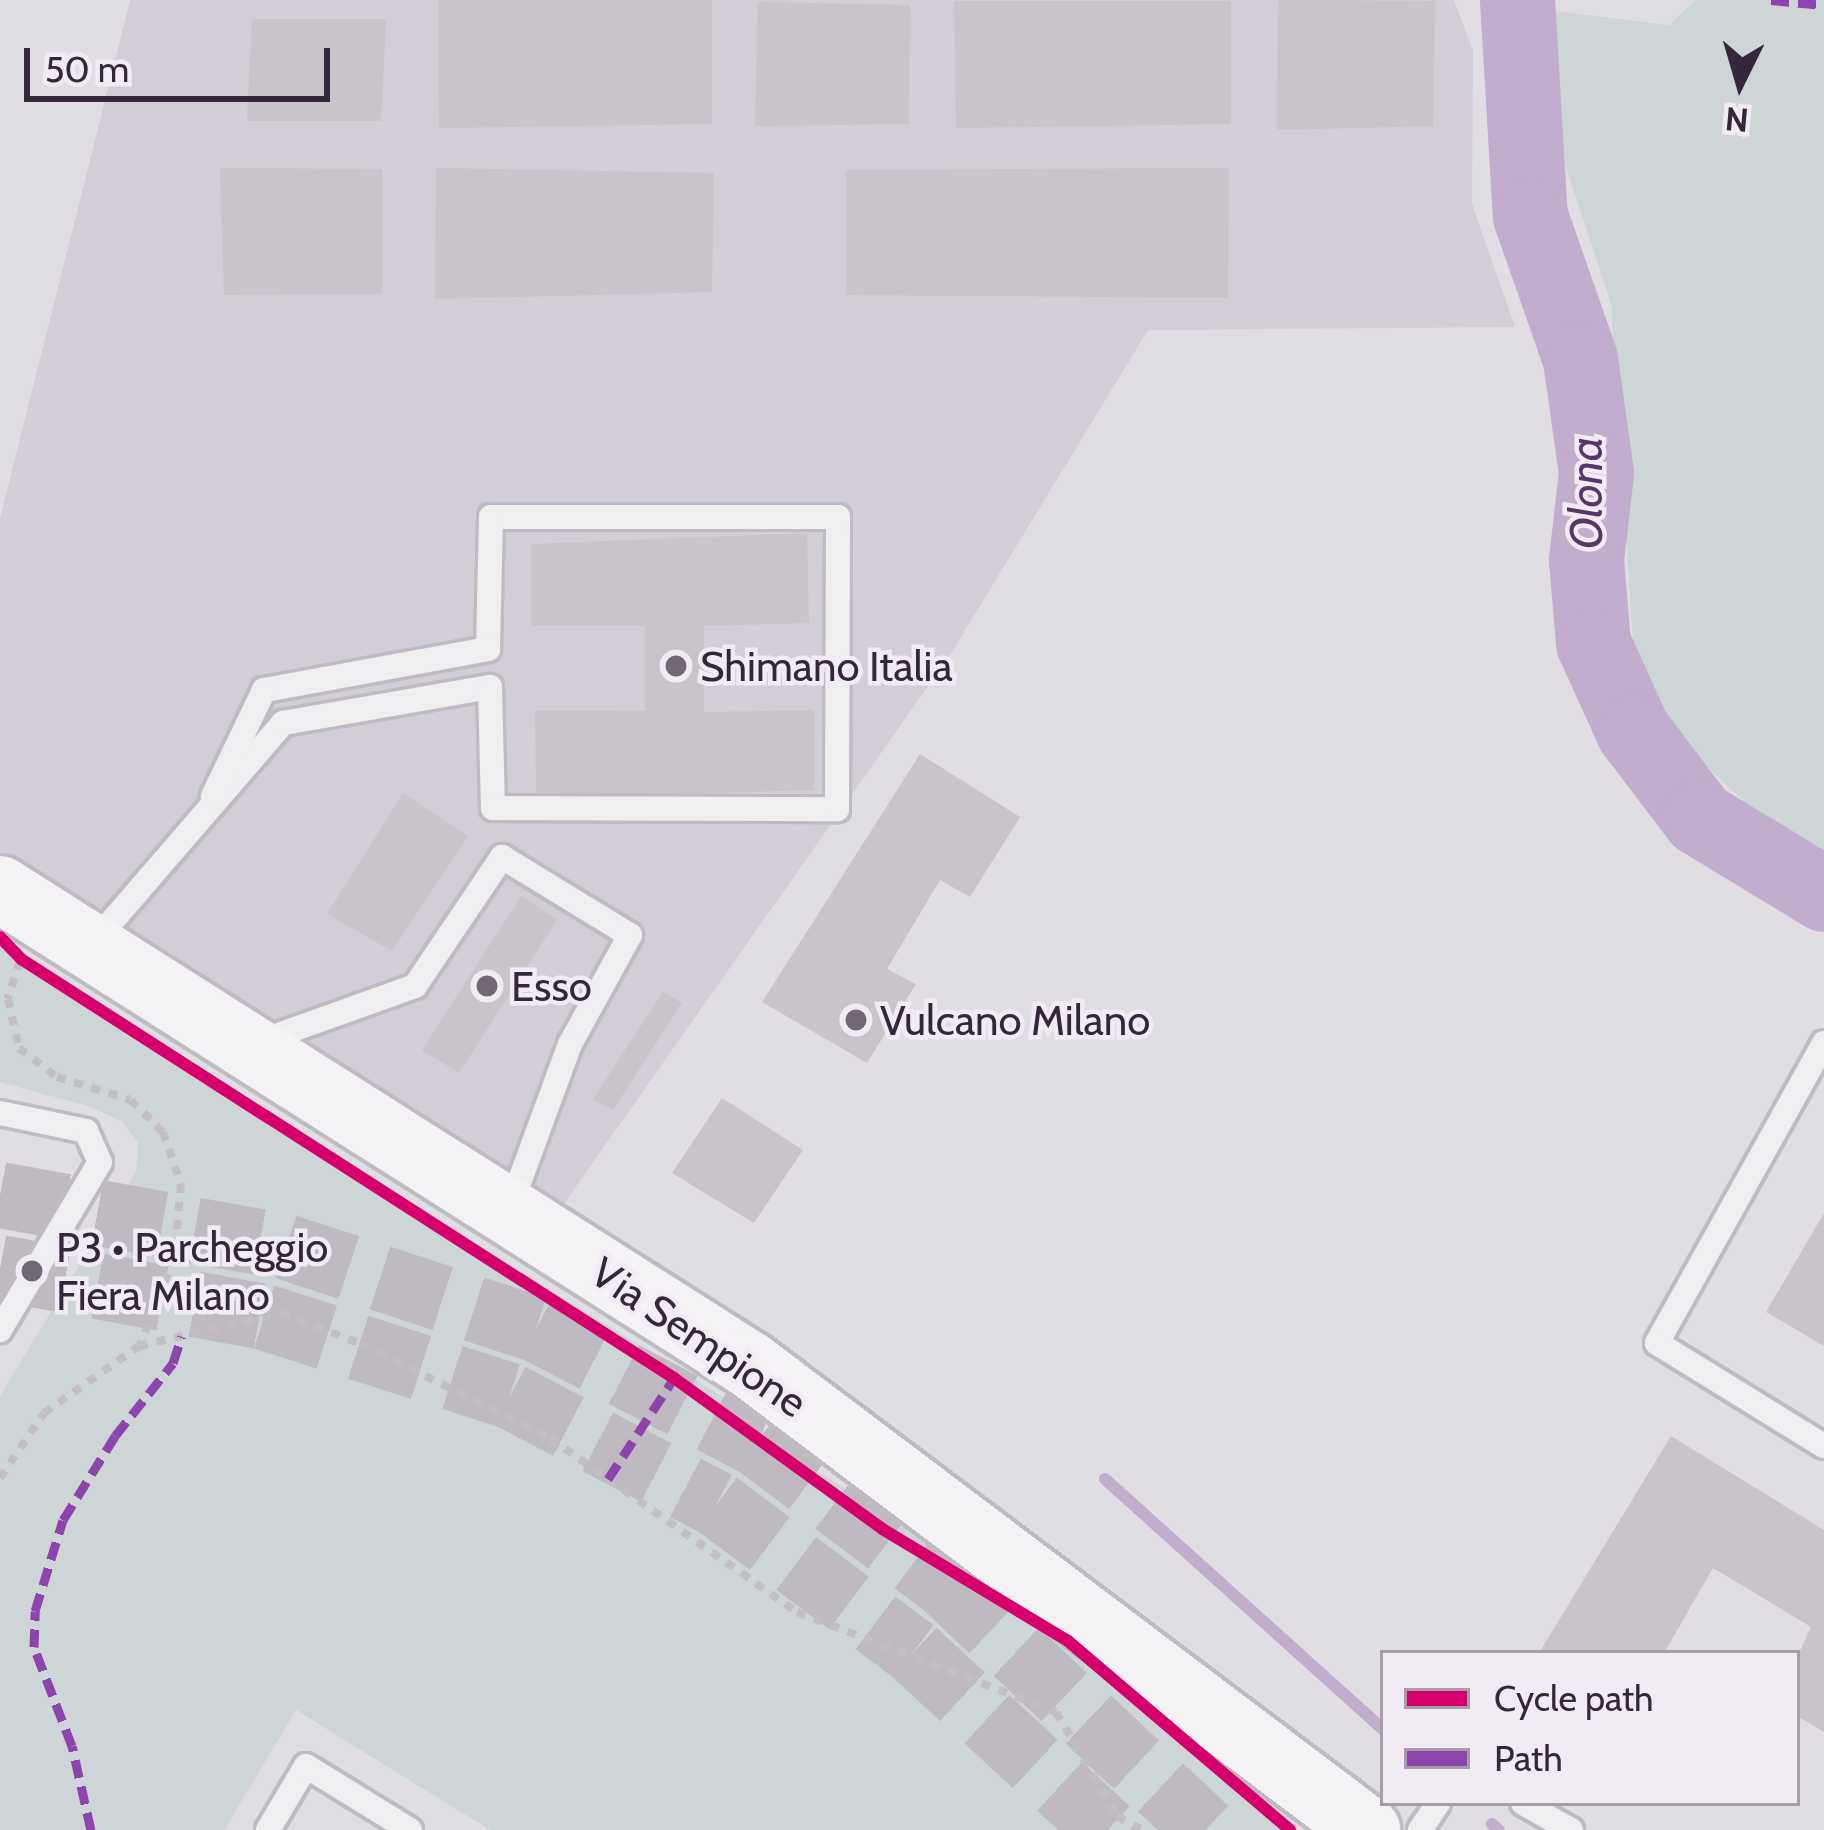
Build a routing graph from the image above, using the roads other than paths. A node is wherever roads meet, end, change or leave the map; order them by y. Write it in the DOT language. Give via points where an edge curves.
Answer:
graph roads {
  1 [pos="213,796"];
  2 [pos="5,918"];
  3 [pos="64,960"];
  4 [pos="1824,1043"];
  5 [pos="243,1047"];
  6 [pos="0,1113"];
  7 [pos="508,1212"];
  8 [pos="0,1330"];
  9 [pos="1824,1445"];
  10 [pos="1528,1806"];
  11 [pos="268,1830"];
  12 [pos="410,1830"];
  13 [pos="1367,1830"];
  14 [pos="1571,1830"];
  1 -- 1 [label="lane" via="284,723 490,687 494,808 837,809 838,517 491,517 488,649 264,690"];
  1 -- 3 [label="lane"];
  2 -- 3 [label="main road, Via Sempione"];
  3 -- 5 [label="main road, Via Sempione"];
  4 -- 9 [label="lane" via="1657,1343"];
  5 -- 7 [label="main road, Via Sempione"];
  5 -- 7 [label="lane" via="415,986 502,857 630,935 570,1045"];
  6 -- 8 [label="lane" via="86,1131 100,1162"];
  7 -- 13 [label="main road, Via Sempione" via="750,1365"];
  10 -- 14 [label="lane"];
  11 -- 12 [label="lane" via="306,1766"];
}
